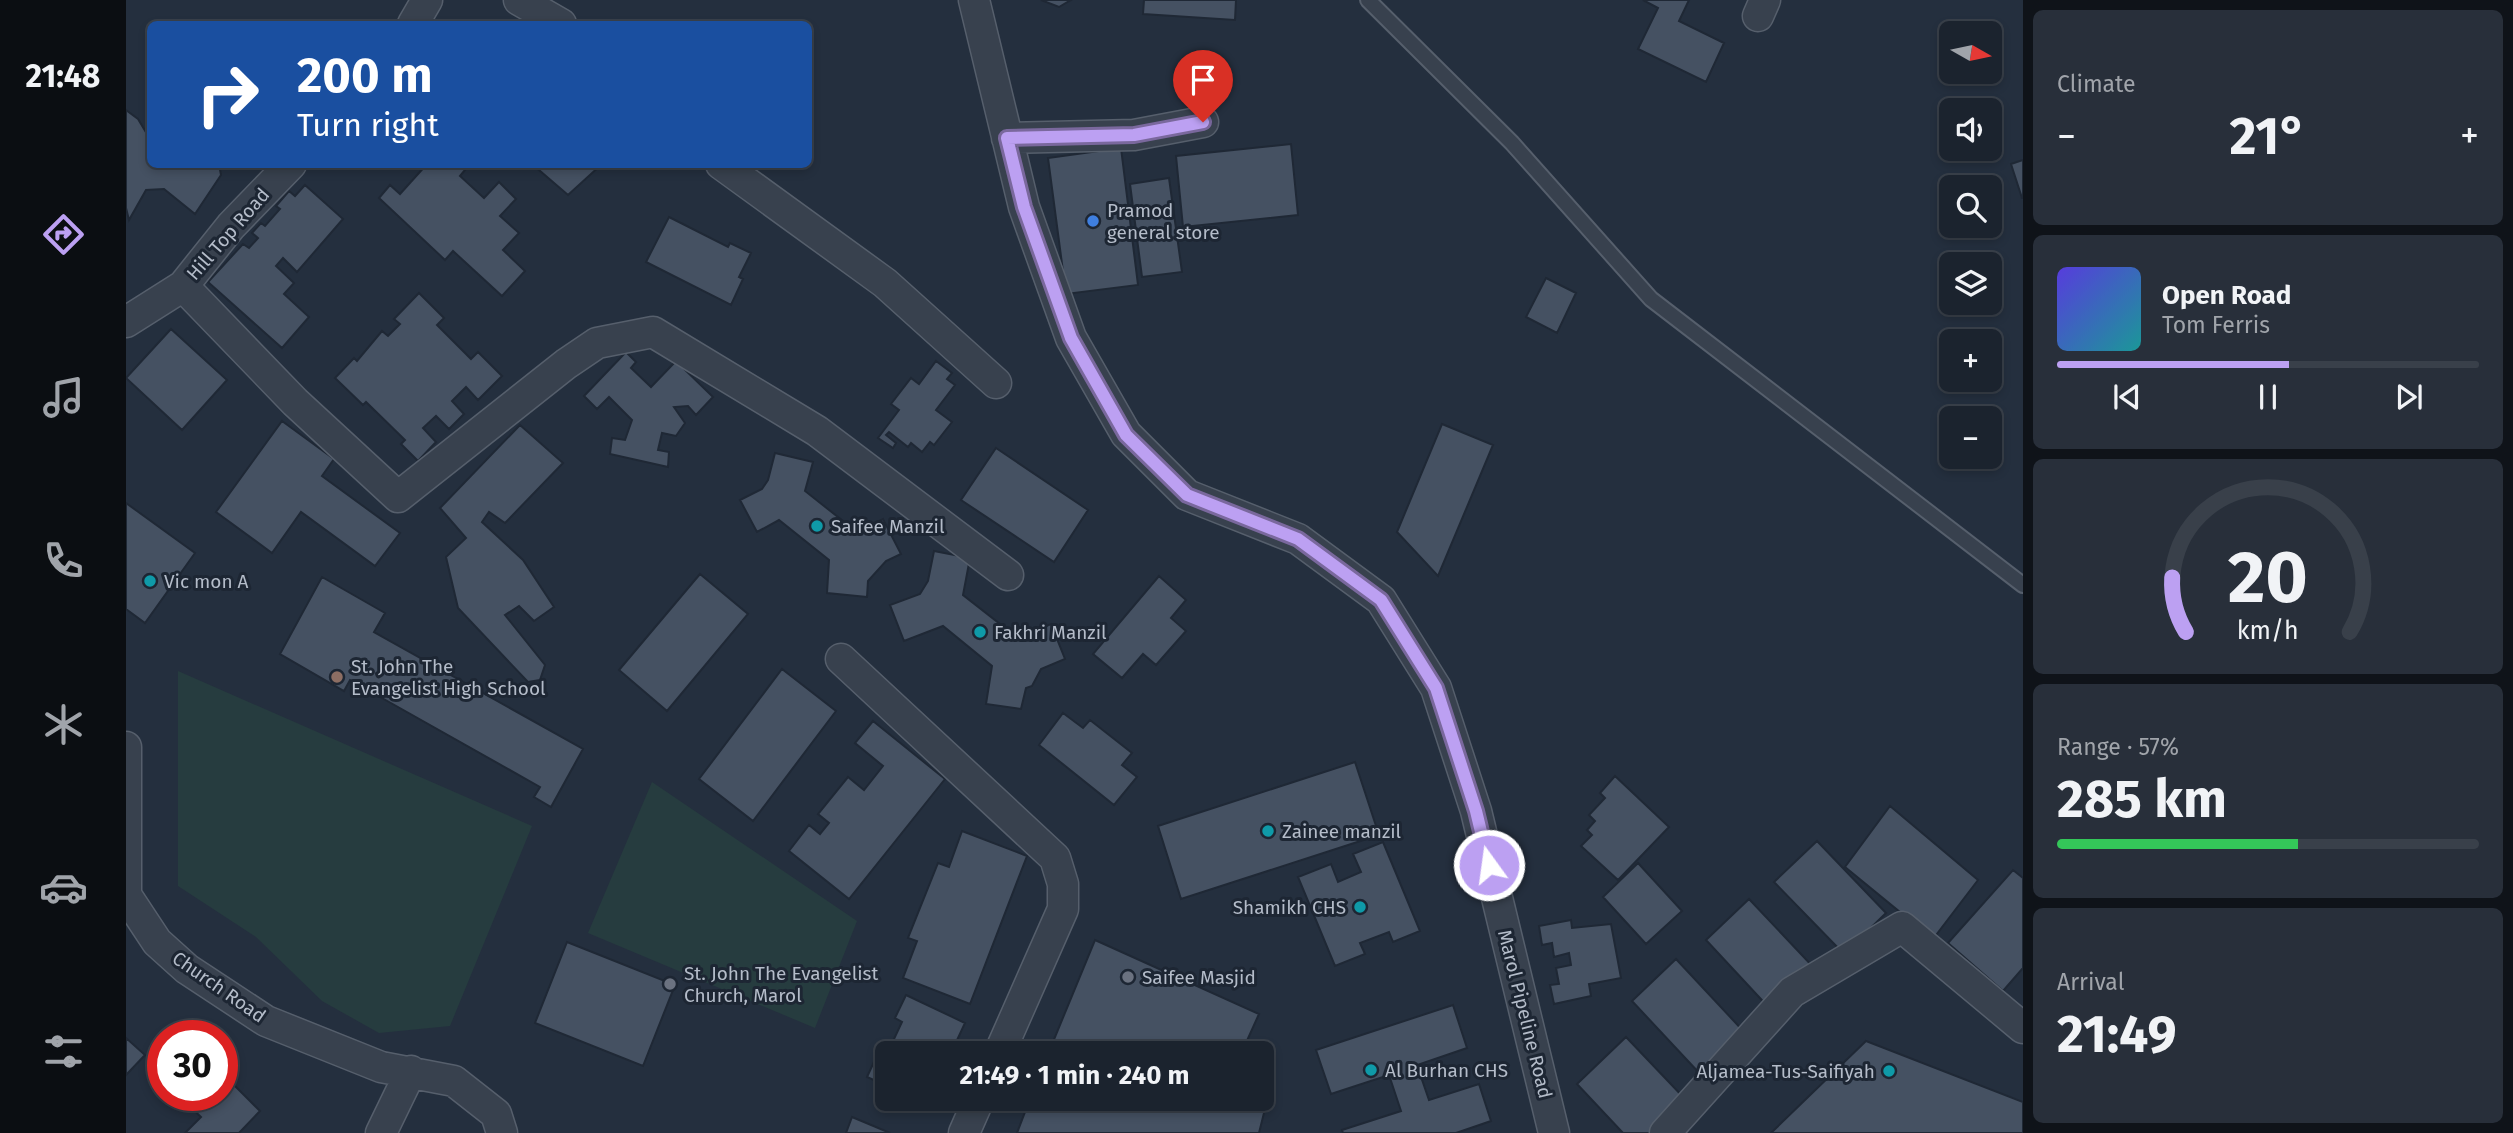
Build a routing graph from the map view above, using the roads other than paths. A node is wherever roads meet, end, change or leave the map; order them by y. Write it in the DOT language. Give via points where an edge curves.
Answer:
graph roads {
  1 [pos="427,0"];
  2 [pos="519,0"];
  3 [pos="974,0"];
  4 [pos="1368,0"];
  5 [pos="415,21"];
  6 [pos="556,21"];
  7 [pos="1203,122"];
  8 [pos="1007,138"];
  9 [pos="287,168"];
  10 [pos="727,168"];
  11 [pos="184,286"];
  12 [pos="126,322"];
  13 [pos="996,383"];
  14 [pos="1009,575"];
  15 [pos="2023,585"];
  16 [pos="841,659"];
  17 [pos="126,747"];
  18 [pos="2023,1028"];
  19 [pos="1005,1041"];
  20 [pos="411,1071"];
  21 [pos="974,1111"];
  22 [pos="381,1133"];
  23 [pos="502,1133"];
  24 [pos="964,1133"];
  25 [pos="1554,1133"];
  26 [pos="1665,1133"];
  1 -- 5 [label="street"];
  2 -- 6 [label="street"];
  3 -- 8 [label="street, Marol Pipeline Road"];
  4 -- 15 [label="lane" via="1513,143 1651,299"];
  7 -- 8 [label="street" via="1134,135"];
  8 -- 25 [label="street, Marol Pipeline Road" via="1024,207 1071,338 1126,435 1187,495 1298,539 1381,600 1436,688 1476,811"];
  9 -- 11 [label="street, Hill Top Road" via="231,226"];
  10 -- 13 [label="street" via="885,283"];
  11 -- 12 [label="street, Hill Top Road"];
  11 -- 14 [label="street" via="286,393 398,498 597,343 653,332 817,431"];
  16 -- 19 [label="street" via="1055,858 1063,884 1063,909"];
  17 -- 20 [label="street, Church Road" via="126,895 157,942 187,970 266,1021 381,1067"];
  18 -- 26 [label="street" via="1902,927 1792,992"];
  20 -- 22 [label="street"];
  20 -- 23 [label="street, Church Road" via="454,1081 496,1114"];
  21 -- 24 [label="street"];
}
